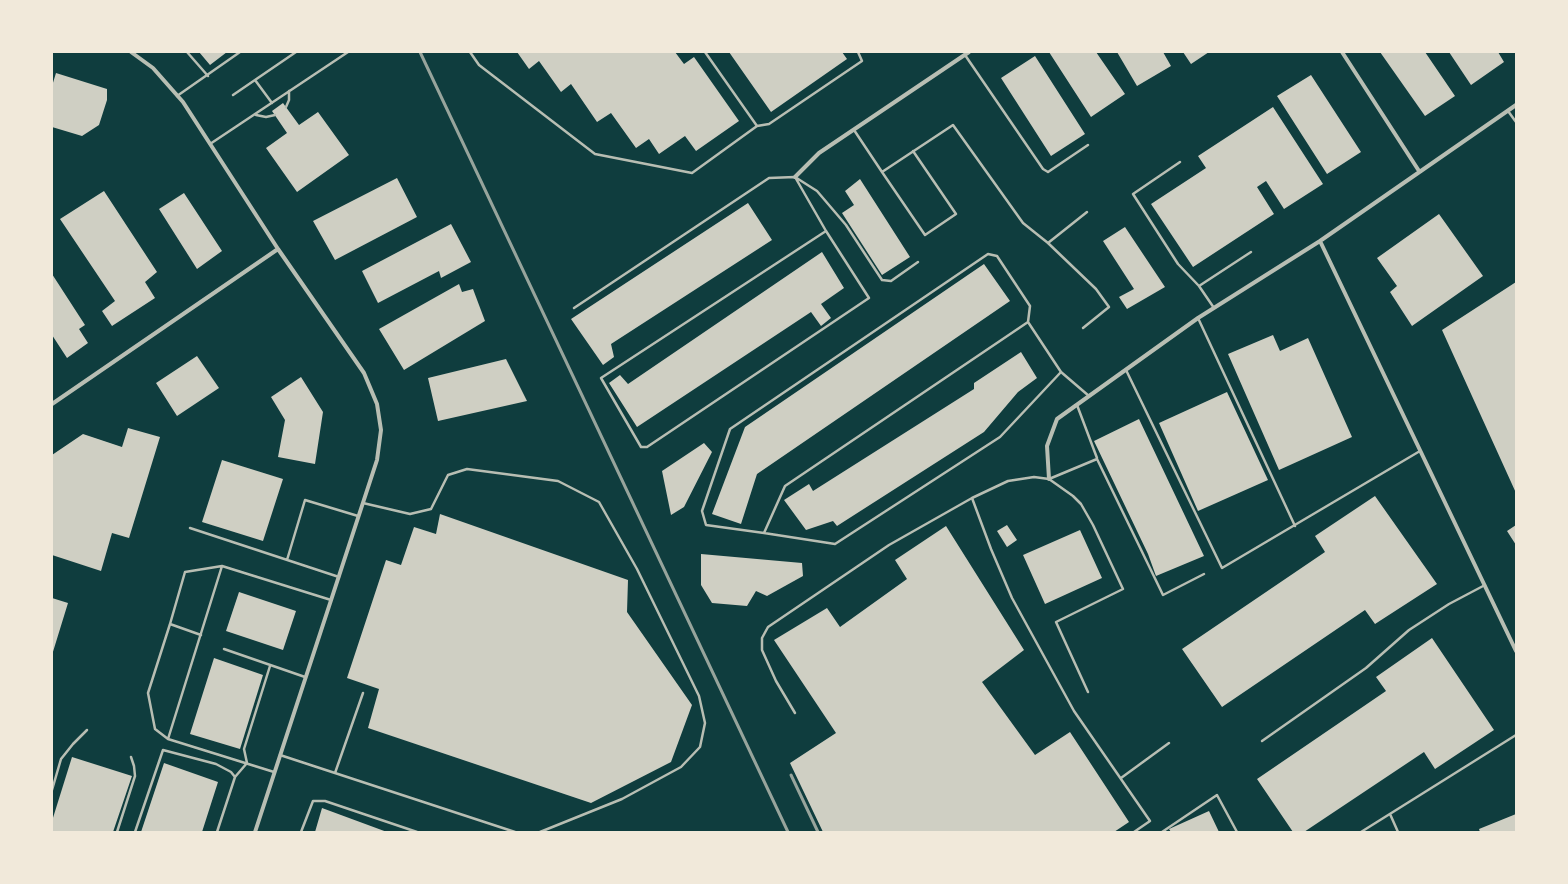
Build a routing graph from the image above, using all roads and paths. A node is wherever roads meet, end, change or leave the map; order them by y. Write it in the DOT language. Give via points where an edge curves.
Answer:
graph roads {
  1 [pos="131,52"];
  2 [pos="187,52"];
  3 [pos="240,52"];
  4 [pos="296,52"];
  5 [pos="348,52"];
  6 [pos="470,52"];
  7 [pos="705,52"];
  8 [pos="858,52"];
  9 [pos="969,52"];
  10 [pos="1342,52"];
  11 [pos="964,55"];
  12 [pos="208,76"];
  13 [pos="255,80"];
  14 [pos="289,91"];
  15 [pos="233,95"];
  16 [pos="177,96"];
  17 [pos="272,103"];
  18 [pos="1516,105"];
  19 [pos="286,107"];
  20 [pos="1508,110"];
  21 [pos="255,115"];
  22 [pos="275,115"];
  23 [pos="1516,122"];
  24 [pos="757,126"];
  25 [pos="854,130"];
  26 [pos="210,144"];
  27 [pos="1088,145"];
  28 [pos="913,151"];
  29 [pos="1180,162"];
  30 [pos="1419,171"];
  31 [pos="882,172"];
  32 [pos="795,177"];
  33 [pos="1087,212"];
  34 [pos="826,231"];
  35 [pos="1320,241"];
  36 [pos="1048,243"];
  37 [pos="278,249"];
  38 [pos="1251,252"];
  39 [pos="918,262"];
  40 [pos="1199,286"];
  41 [pos="574,308"];
  42 [pos="1214,308"];
  43 [pos="1198,318"];
  44 [pos="1028,322"];
  45 [pos="1084,328"];
  46 [pos="1126,370"];
  47 [pos="1061,372"];
  48 [pos="1089,396"];
  49 [pos="52,404"];
  50 [pos="1077,404"];
  51 [pos="1420,451"];
  52 [pos="1097,459"];
  53 [pos="1049,479"];
  54 [pos="972,498"];
  55 [pos="363,503"];
  56 [pos="358,516"];
  57 [pos="1295,526"];
  58 [pos="190,528"];
  59 [pos="764,533"];
  60 [pos="287,560"];
  61 [pos="222,566"];
  62 [pos="1204,574"];
  63 [pos="339,577"];
  64 [pos="1484,585"];
  65 [pos="331,600"];
  66 [pos="170,624"];
  67 [pos="201,635"];
  68 [pos="224,650"];
  69 [pos="1516,650"];
  70 [pos="270,666"];
  71 [pos="305,677"];
  72 [pos="1088,692"];
  73 [pos="363,693"];
  74 [pos="795,713"];
  75 [pos="87,730"];
  76 [pos="1516,735"];
  77 [pos="168,739"];
  78 [pos="1262,741"];
  79 [pos="1169,743"];
  80 [pos="280,755"];
  81 [pos="131,757"];
  82 [pos="247,763"];
  83 [pos="274,772"];
  84 [pos="335,773"];
  85 [pos="235,777"];
  86 [pos="1121,778"];
  87 [pos="52,790"];
  88 [pos="1390,814"];
  89 [pos="116,832"];
  90 [pos="136,832"];
  91 [pos="216,832"];
  92 [pos="255,832"];
  93 [pos="301,832"];
  94 [pos="417,832"];
  95 [pos="515,832"];
  96 [pos="540,832"];
  97 [pos="1134,832"];
  98 [pos="1162,832"];
  99 [pos="1237,832"];
  100 [pos="1362,832"];
  101 [pos="1398,832"];
  1 -- 16 [label="street" via="154,68"];
  2 -- 12 [label="lane"];
  3 -- 12 [label="lane"];
  4 -- 13 [label="lane"];
  5 -- 14 [label="lane"];
  6 -- 24 [label="lane" via="479,65 595,154 692,173"];
  7 -- 24 [label="lane"];
  8 -- 24 [label="lane" via="862,61 769,124"];
  9 -- 11 [label="street"];
  10 -- 30 [label="street"];
  11 -- 25 [label="street"];
  11 -- 27 [label="lane" via="1043,169 1048,172"];
  12 -- 16 [label="lane"];
  13 -- 15 [label="lane"];
  13 -- 17 [label="lane"];
  14 -- 17 [label="lane"];
  14 -- 19 [label="lane"];
  16 -- 26 [label="street"];
  17 -- 21 [label="lane"];
  18 -- 20 [label="street"];
  20 -- 23 [label="lane"];
  20 -- 30 [label="street"];
  21 -- 22 [label="lane"];
  21 -- 26 [label="lane"];
  25 -- 31 [label="lane"];
  25 -- 32 [label="street" via="819,153"];
  26 -- 37 [label="street"];
  28 -- 31 [label="lane"];
  28 -- 31 [label="lane" via="956,214 925,235"];
  28 -- 36 [label="lane" via="953,125 1023,223"];
  29 -- 40 [label="lane" via="1133,194 1178,264"];
  30 -- 35 [label="street"];
  32 -- 34 [label="lane"];
  32 -- 39 [label="lane" via="816,191 846,225 882,280 891,281"];
  32 -- 41 [label="lane" via="769,178"];
  33 -- 36 [label="lane"];
  34 -- 34 [label="lane" via="869,298 647,447 641,447 601,378"];
  35 -- 42 [label="street"];
  35 -- 51 [label="street"];
  36 -- 45 [label="lane" via="1096,289 1109,307"];
  37 -- 49 [label="street"];
  37 -- 55 [label="street" via="364,373 377,404 381,430 377,460"];
  38 -- 40 [label="lane"];
  40 -- 42 [label="lane"];
  42 -- 43 [label="street"];
  43 -- 46 [label="street"];
  43 -- 57 [label="lane"];
  44 -- 47 [label="lane"];
  44 -- 59 [label="lane" via="785,486"];
  44 -- 59 [label="lane" via="1030,306 997,256 988,254 730,429 702,511 706,525"];
  46 -- 48 [label="street"];
  46 -- 57 [label="lane" via="1222,568"];
  47 -- 48 [label="lane"];
  47 -- 59 [label="lane" via="1000,437 835,544"];
  48 -- 50 [label="street"];
  50 -- 52 [label="lane"];
  50 -- 53 [label="street" via="1056,419 1047,446"];
  51 -- 57 [label="lane"];
  51 -- 64 [label="street"];
  52 -- 53 [label="lane"];
  52 -- 62 [label="lane" via="1163,595"];
  53 -- 54 [label="lane" via="1008,481"];
  53 -- 72 [label="lane" via="1081,504 1123,589 1056,622"];
  54 -- 74 [label="lane" via="889,545 768,627 762,638 762,650 776,682"];
  54 -- 86 [label="lane" via="1012,598 1074,711"];
  55 -- 56 [label="street"];
  55 -- 96 [label="lane" via="410,514 431,509 448,475 467,468 558,481 599,502 637,569 699,696 705,723 700,746 681,767 622,799"];
  56 -- 60 [label="lane" via="305,500"];
  56 -- 63 [label="street"];
  58 -- 60 [label="lane"];
  60 -- 63 [label="lane"];
  61 -- 65 [label="lane"];
  61 -- 66 [label="lane" via="185,572"];
  61 -- 67 [label="lane"];
  63 -- 65 [label="street"];
  64 -- 69 [label="street"];
  64 -- 78 [label="lane" via="1408,630 1366,668"];
  65 -- 71 [label="street"];
  66 -- 67 [label="lane"];
  66 -- 77 [label="lane" via="148,693 155,729"];
  67 -- 77 [label="lane"];
  68 -- 70 [label="lane"];
  70 -- 71 [label="lane"];
  70 -- 82 [label="lane" via="244,749"];
  71 -- 80 [label="street"];
  73 -- 84 [label="lane"];
  75 -- 87 [label="lane" via="62,759"];
  76 -- 88 [label="lane"];
  77 -- 82 [label="lane"];
  79 -- 86 [label="lane"];
  80 -- 83 [label="street"];
  80 -- 84 [label="lane"];
  81 -- 89 [label="lane" via="135,776"];
  82 -- 83 [label="lane"];
  82 -- 85 [label="lane"];
  83 -- 92 [label="street"];
  84 -- 95 [label="lane"];
  85 -- 90 [label="lane" via="216,764 163,750"];
  85 -- 91 [label="lane"];
  86 -- 97 [label="lane" via="1150,821"];
  88 -- 100 [label="lane"];
  88 -- 101 [label="lane"];
  93 -- 94 [label="lane" via="313,801 326,801"];
  98 -- 99 [label="lane" via="1217,795"];
}
